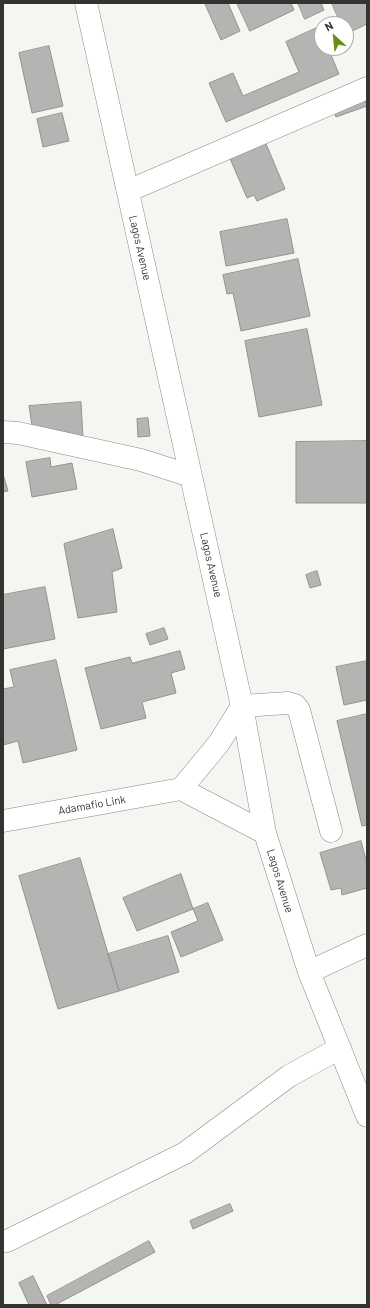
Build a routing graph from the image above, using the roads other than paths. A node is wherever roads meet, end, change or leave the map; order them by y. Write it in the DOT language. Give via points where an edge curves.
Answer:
graph roads {
  1 [pos="86,3"];
  2 [pos="367,88"];
  3 [pos="128,191"];
  4 [pos="3,432"];
  5 [pos="191,476"];
  6 [pos="242,706"];
  7 [pos="181,789"];
  8 [pos="3,821"];
  9 [pos="331,831"];
  10 [pos="266,833"];
  11 [pos="367,945"];
  12 [pos="309,972"];
  13 [pos="340,1048"];
  14 [pos="367,1116"];
  15 [pos="7,1241"];
  1 -- 3 [label="street, Lagos Avenue"];
  2 -- 3 [label="street"];
  3 -- 5 [label="street, Lagos Avenue"];
  4 -- 5 [label="street" via="18,433 141,460"];
  5 -- 6 [label="street, Lagos Avenue"];
  6 -- 7 [label="street" via="218,743"];
  6 -- 9 [label="street" via="295,704 299,710"];
  6 -- 10 [label="street, Lagos Avenue"];
  7 -- 8 [label="street, Adamafio Link"];
  7 -- 10 [label="street"];
  10 -- 12 [label="street, Lagos Avenue"];
  11 -- 12 [label="street"];
  12 -- 13 [label="street, Lagos Avenue"];
  13 -- 14 [label="street, Lagos Avenue"];
  13 -- 15 [label="street" via="289,1076 185,1153"];
}
